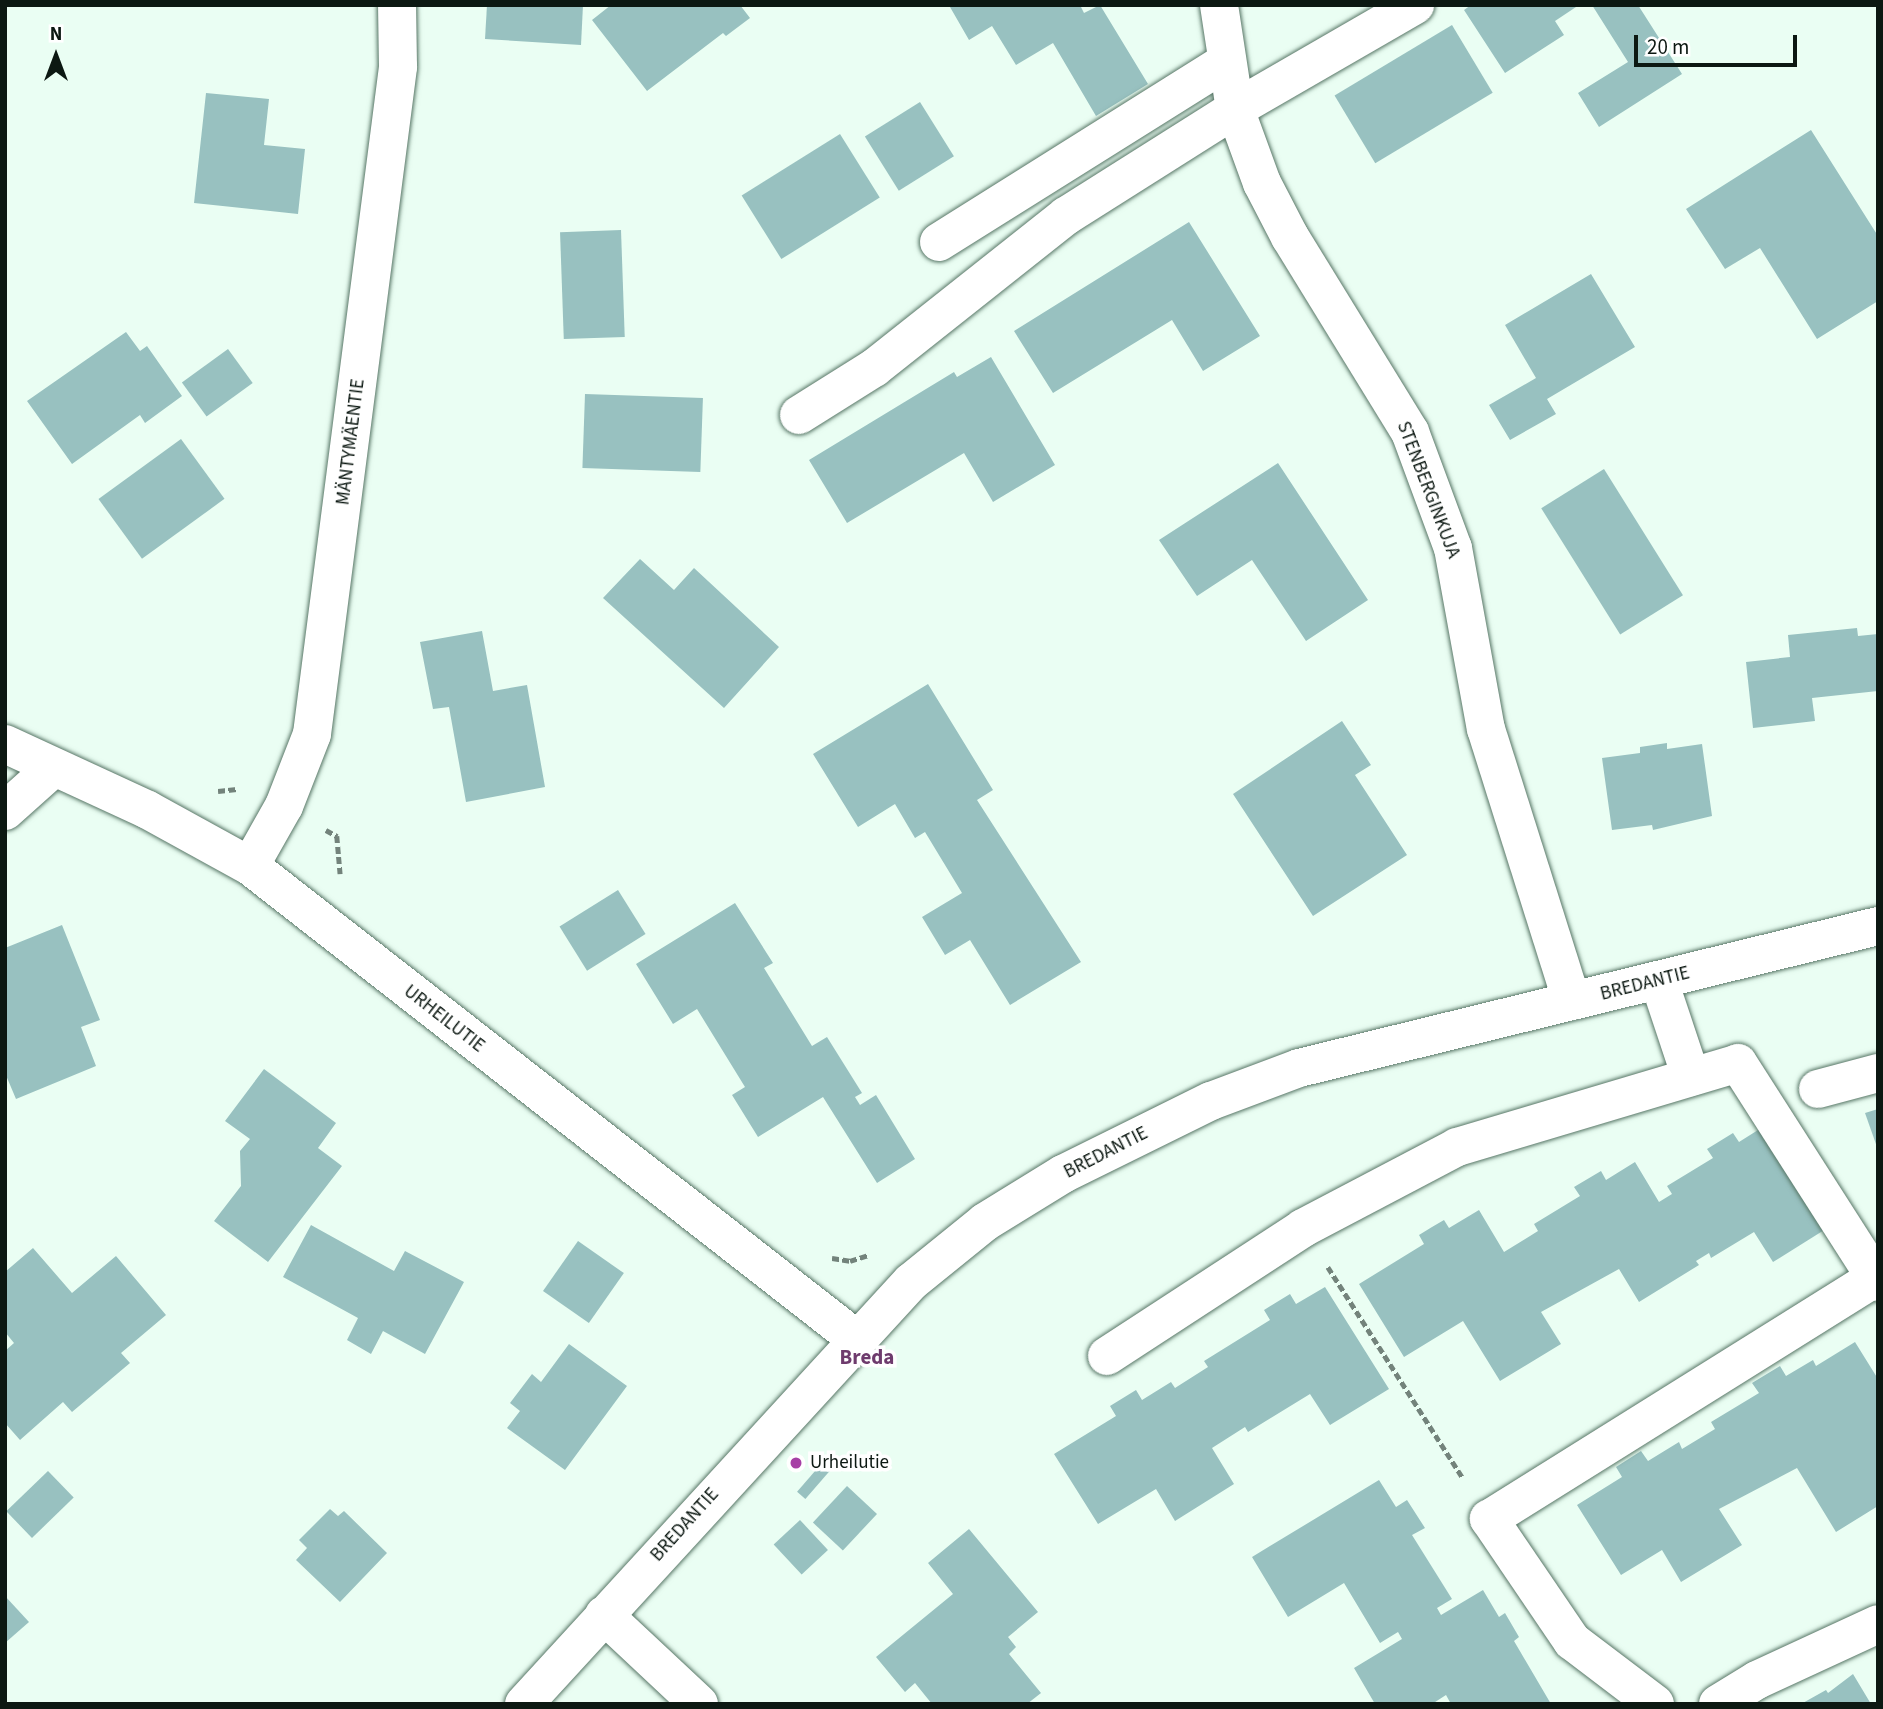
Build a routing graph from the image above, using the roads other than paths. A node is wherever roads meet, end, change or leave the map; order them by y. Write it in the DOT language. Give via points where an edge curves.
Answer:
graph roads {
  1 [pos="397,5"];
  2 [pos="1219,5"];
  3 [pos="1415,5"];
  4 [pos="1227,61"];
  5 [pos="1235,108"];
  6 [pos="939,242"];
  7 [pos="799,415"];
  8 [pos="5,744"];
  9 [pos="52,769"];
  10 [pos="5,811"];
  11 [pos="250,866"];
  12 [pos="1878,926"];
  13 [pos="1659,981"];
  14 [pos="1573,1001"];
  15 [pos="1878,1073"];
  16 [pos="1691,1077"];
  17 [pos="1818,1089"];
  18 [pos="1876,1280"];
  19 [pos="855,1338"];
  20 [pos="1107,1356"];
  21 [pos="604,1615"];
  22 [pos="1878,1624"];
  23 [pos="524,1704"];
  24 [pos="699,1704"];
  25 [pos="1655,1704"];
  26 [pos="1718,1704"];
  1 -- 11 [label="street, MÄNTYMÄENTIE" via="398,67 312,734 284,806"];
  2 -- 4 [label="street, STENBERGINKUJA"];
  3 -- 5 [label="street"];
  4 -- 5 [label="street, STENBERGINKUJA"];
  4 -- 6 [label="street"];
  5 -- 7 [label="street" via="1066,216 874,368"];
  5 -- 14 [label="street, STENBERGINKUJA" via="1262,183 1290,237 1410,432 1453,548 1486,729"];
  8 -- 9 [label="street, URHEILUTIE"];
  9 -- 10 [label="street"];
  9 -- 11 [label="street, URHEILUTIE" via="148,810"];
  11 -- 19 [label="street, URHEILUTIE"];
  12 -- 13 [label="street, BREDANTIE"];
  13 -- 14 [label="street, BREDANTIE"];
  13 -- 16 [label="street"];
  14 -- 19 [label="street, BREDANTIE" via="1299,1068 1211,1101 1063,1174 985,1222 911,1282"];
  15 -- 17 [label="street"];
  16 -- 18 [label="street" via="1738,1063"];
  16 -- 20 [label="street" via="1457,1147 1303,1228"];
  18 -- 25 [label="street" via="1489,1519 1572,1641"];
  19 -- 21 [label="street, BREDANTIE"];
  21 -- 23 [label="street, BREDANTIE"];
  21 -- 24 [label="street"];
  22 -- 26 [label="street" via="1757,1680"];
}
